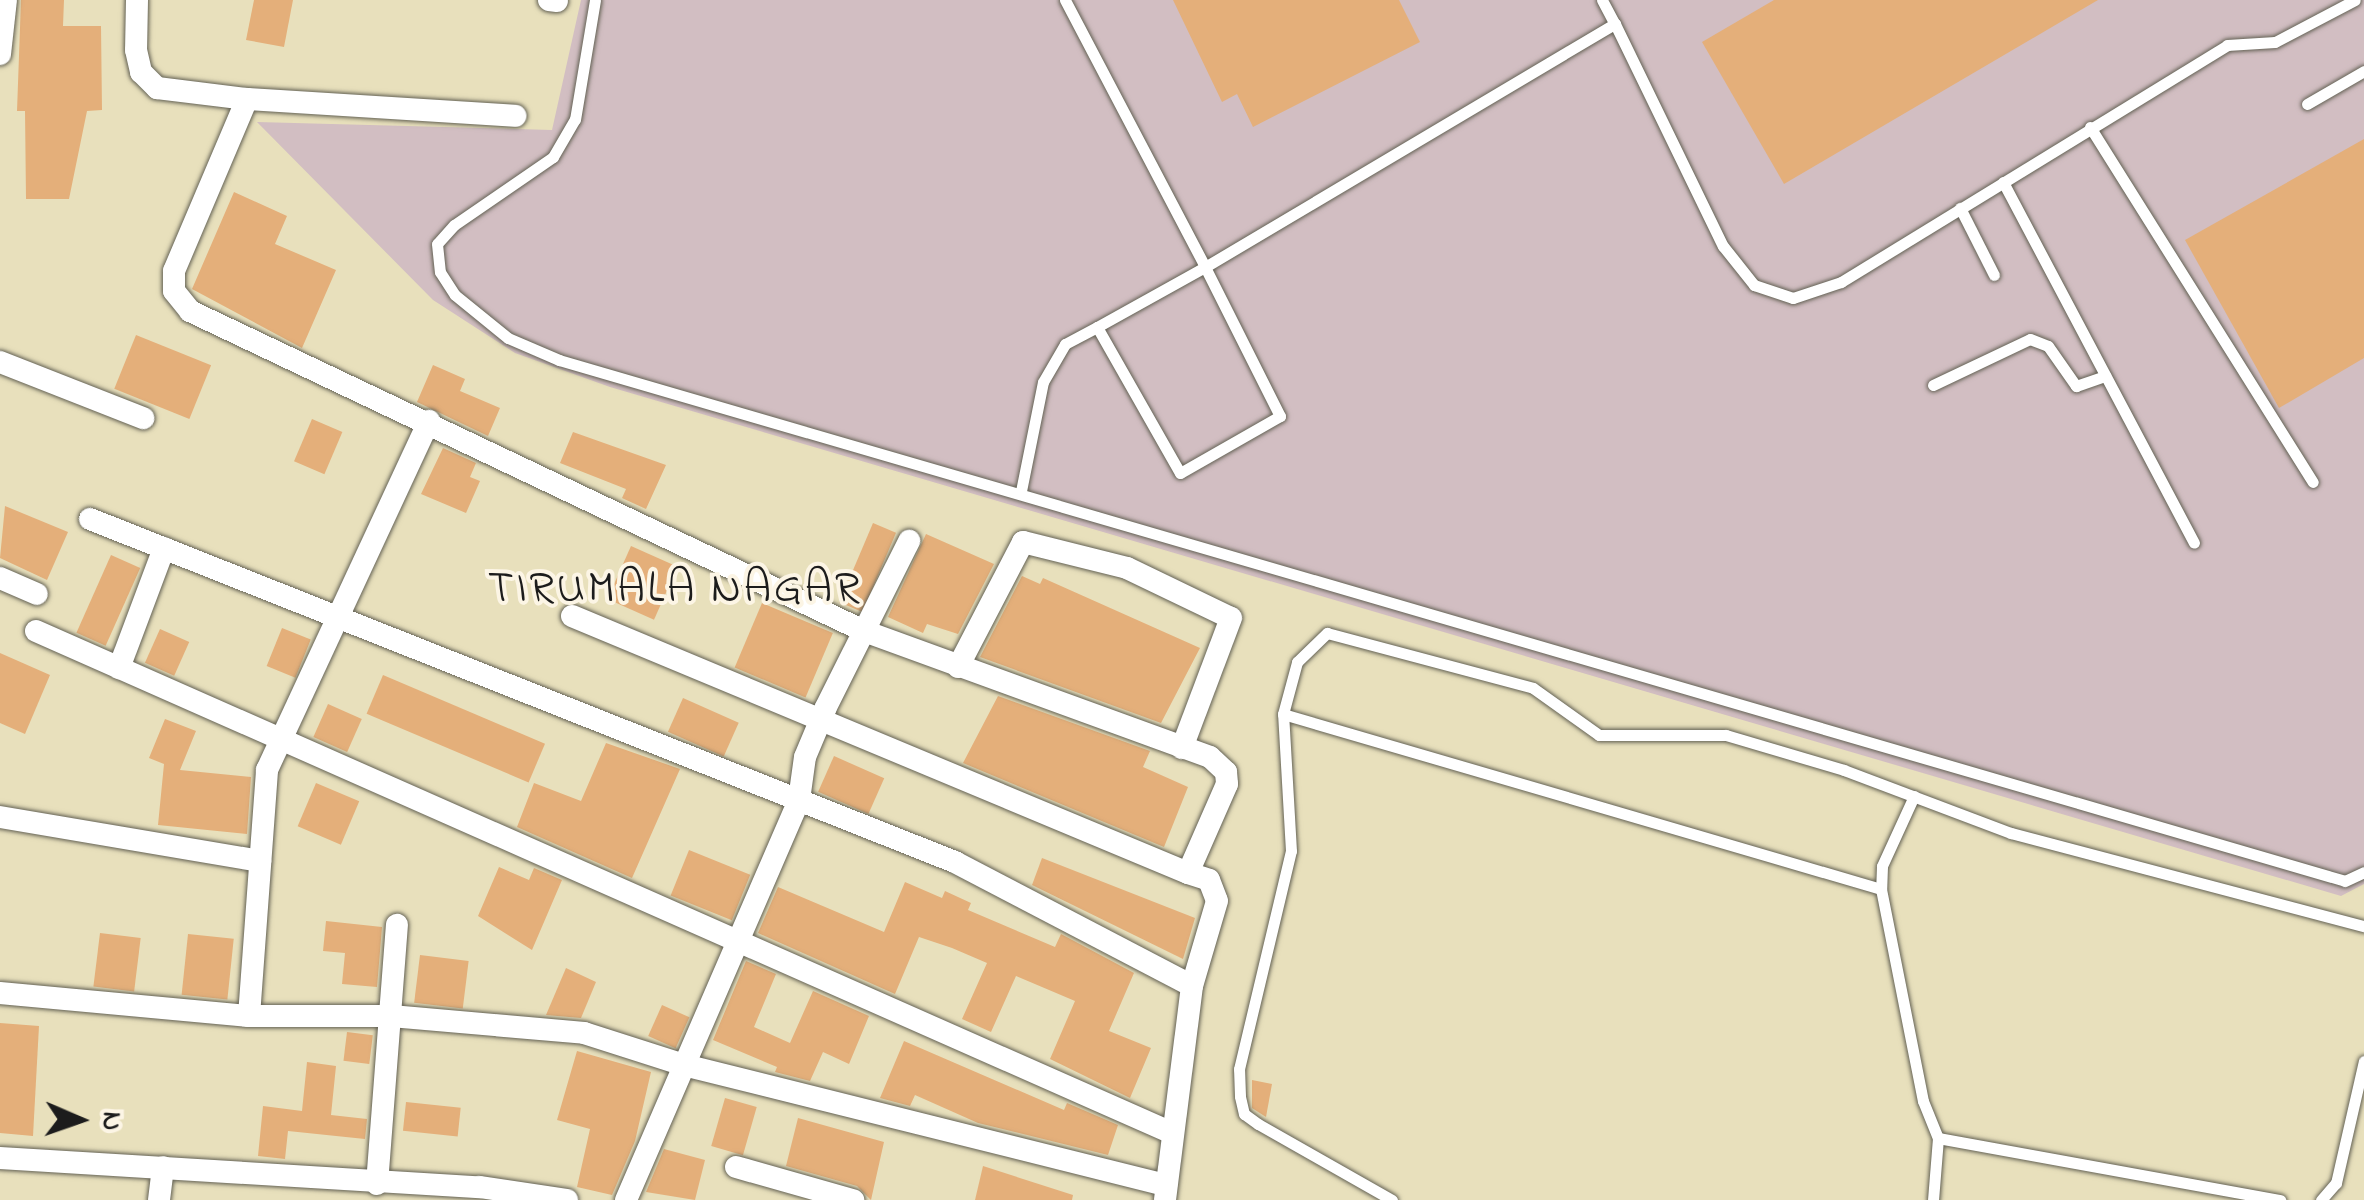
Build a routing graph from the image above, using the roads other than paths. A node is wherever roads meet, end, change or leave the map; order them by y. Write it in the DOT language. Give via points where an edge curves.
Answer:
graph roads {
  1 [pos="6,0"];
  2 [pos="136,0"];
  3 [pos="549,0"];
  4 [pos="594,0"];
  5 [pos="1065,0"];
  6 [pos="1602,0"];
  7 [pos="2355,0"];
  8 [pos="557,1"];
  9 [pos="1615,24"];
  10 [pos="0,44"];
  11 [pos="0,54"];
  12 [pos="2364,71"];
  13 [pos="247,100"];
  14 [pos="2307,104"];
  15 [pos="515,116"];
  16 [pos="2090,128"];
  17 [pos="2002,182"];
  18 [pos="1960,208"];
  19 [pos="1206,267"];
  20 [pos="1994,275"];
  21 [pos="1097,327"];
  22 [pos="0,362"];
  23 [pos="2105,376"];
  24 [pos="1933,385"];
  25 [pos="143,418"];
  26 [pos="429,421"];
  27 [pos="2313,482"];
  28 [pos="1021,491"];
  29 [pos="90,519"];
  30 [pos="910,541"];
  31 [pos="2194,544"];
  32 [pos="164,548"];
  33 [pos="0,578"];
  34 [pos="37,594"];
  35 [pos="572,616"];
  36 [pos="342,617"];
  37 [pos="36,631"];
  38 [pos="864,631"];
  39 [pos="958,667"];
  40 [pos="119,668"];
  41 [pos="1283,714"];
  42 [pos="819,722"];
  43 [pos="276,740"];
  44 [pos="1182,748"];
  45 [pos="1914,796"];
  46 [pos="799,800"];
  47 [pos="0,817"];
  48 [pos="260,862"];
  49 [pos="2364,872"];
  50 [pos="1188,873"];
  51 [pos="1881,889"];
  52 [pos="397,924"];
  53 [pos="2364,926"];
  54 [pos="737,941"];
  55 [pos="1192,986"];
  56 [pos="0,993"];
  57 [pos="249,1016"];
  58 [pos="391,1016"];
  59 [pos="2364,1061"];
  60 [pos="684,1066"];
  61 [pos="1172,1133"];
  62 [pos="1938,1138"];
  63 [pos="0,1158"];
  64 [pos="163,1167"];
  65 [pos="736,1167"];
  66 [pos="377,1184"];
  67 [pos="321,1190"];
  68 [pos="1166,1192"];
  69 [pos="632,1198"];
  70 [pos="159,1200"];
  71 [pos="566,1200"];
  72 [pos="853,1200"];
  73 [pos="1392,1200"];
  74 [pos="1933,1200"];
  75 [pos="2280,1200"];
  76 [pos="2321,1200"];
  1 -- 10 [label="street"];
  2 -- 13 [label="street" via="141,72 157,88"];
  3 -- 8 [label="street"];
  4 -- 28 [label="lane" via="575,119 554,157 454,225 437,244 440,272 454,295 508,338 559,360"];
  5 -- 19 [label="lane"];
  6 -- 9 [label="lane"];
  7 -- 16 [label="lane" via="2275,42 2227,45"];
  9 -- 18 [label="lane" via="1722,246 1754,285 1793,298 1841,282"];
  9 -- 19 [label="lane"];
  10 -- 11 [label="street"];
  12 -- 14 [label="lane"];
  13 -- 15 [label="street"];
  13 -- 26 [label="street" via="174,270 174,291 190,311"];
  16 -- 17 [label="lane"];
  16 -- 27 [label="lane"];
  17 -- 18 [label="lane"];
  17 -- 23 [label="lane"];
  18 -- 20 [label="lane"];
  19 -- 21 [label="lane"];
  19 -- 21 [label="lane" via="1280,416 1180,473"];
  21 -- 28 [label="lane" via="1065,344 1043,382"];
  22 -- 25 [label="street"];
  23 -- 24 [label="lane" via="2076,386 2048,346 2030,339"];
  23 -- 31 [label="lane"];
  26 -- 36 [label="street"];
  26 -- 38 [label="street"];
  28 -- 49 [label="lane" via="2345,882"];
  29 -- 32 [label="street"];
  30 -- 38 [label="street"];
  32 -- 36 [label="street"];
  32 -- 40 [label="street"];
  33 -- 34 [label="street"];
  35 -- 42 [label="street"];
  36 -- 43 [label="street"];
  36 -- 46 [label="street"];
  37 -- 40 [label="street"];
  38 -- 39 [label="street"];
  38 -- 42 [label="street"];
  39 -- 44 [label="street"];
  39 -- 44 [label="street" via="1024,542 1127,568 1231,618"];
  40 -- 43 [label="street"];
  41 -- 45 [label="lane" via="1308,644 1327,633 1354,635 1533,688 1599,734 1705,730"];
  41 -- 51 [label="lane"];
  41 -- 73 [label="lane" via="1291,850 1240,1069 1244,1114"];
  42 -- 46 [label="street"];
  42 -- 50 [label="street"];
  43 -- 48 [label="street" via="267,770"];
  43 -- 54 [label="street"];
  44 -- 50 [label="street" via="1218,763 1227,784"];
  45 -- 51 [label="lane" via="1882,866"];
  45 -- 53 [label="lane" via="2010,832"];
  46 -- 54 [label="street"];
  46 -- 55 [label="street" via="955,862"];
  47 -- 48 [label="street"];
  48 -- 57 [label="street"];
  50 -- 55 [label="street" via="1209,880 1217,892"];
  51 -- 62 [label="lane" via="1923,1101"];
  52 -- 58 [label="street"];
  54 -- 60 [label="street"];
  54 -- 61 [label="street"];
  55 -- 61 [label="street"];
  56 -- 57 [label="street"];
  57 -- 58 [label="street"];
  58 -- 60 [label="street" via="584,1033"];
  58 -- 66 [label="street"];
  59 -- 76 [label="lane" via="2336,1183"];
  60 -- 68 [label="street"];
  60 -- 69 [label="street"];
  61 -- 68 [label="street"];
  62 -- 74 [label="lane"];
  62 -- 75 [label="lane"];
  63 -- 64 [label="street"];
  64 -- 67 [label="street"];
  64 -- 70 [label="street"];
  65 -- 72 [label="street"];
  66 -- 67 [label="street"];
  66 -- 71 [label="street"];
}
